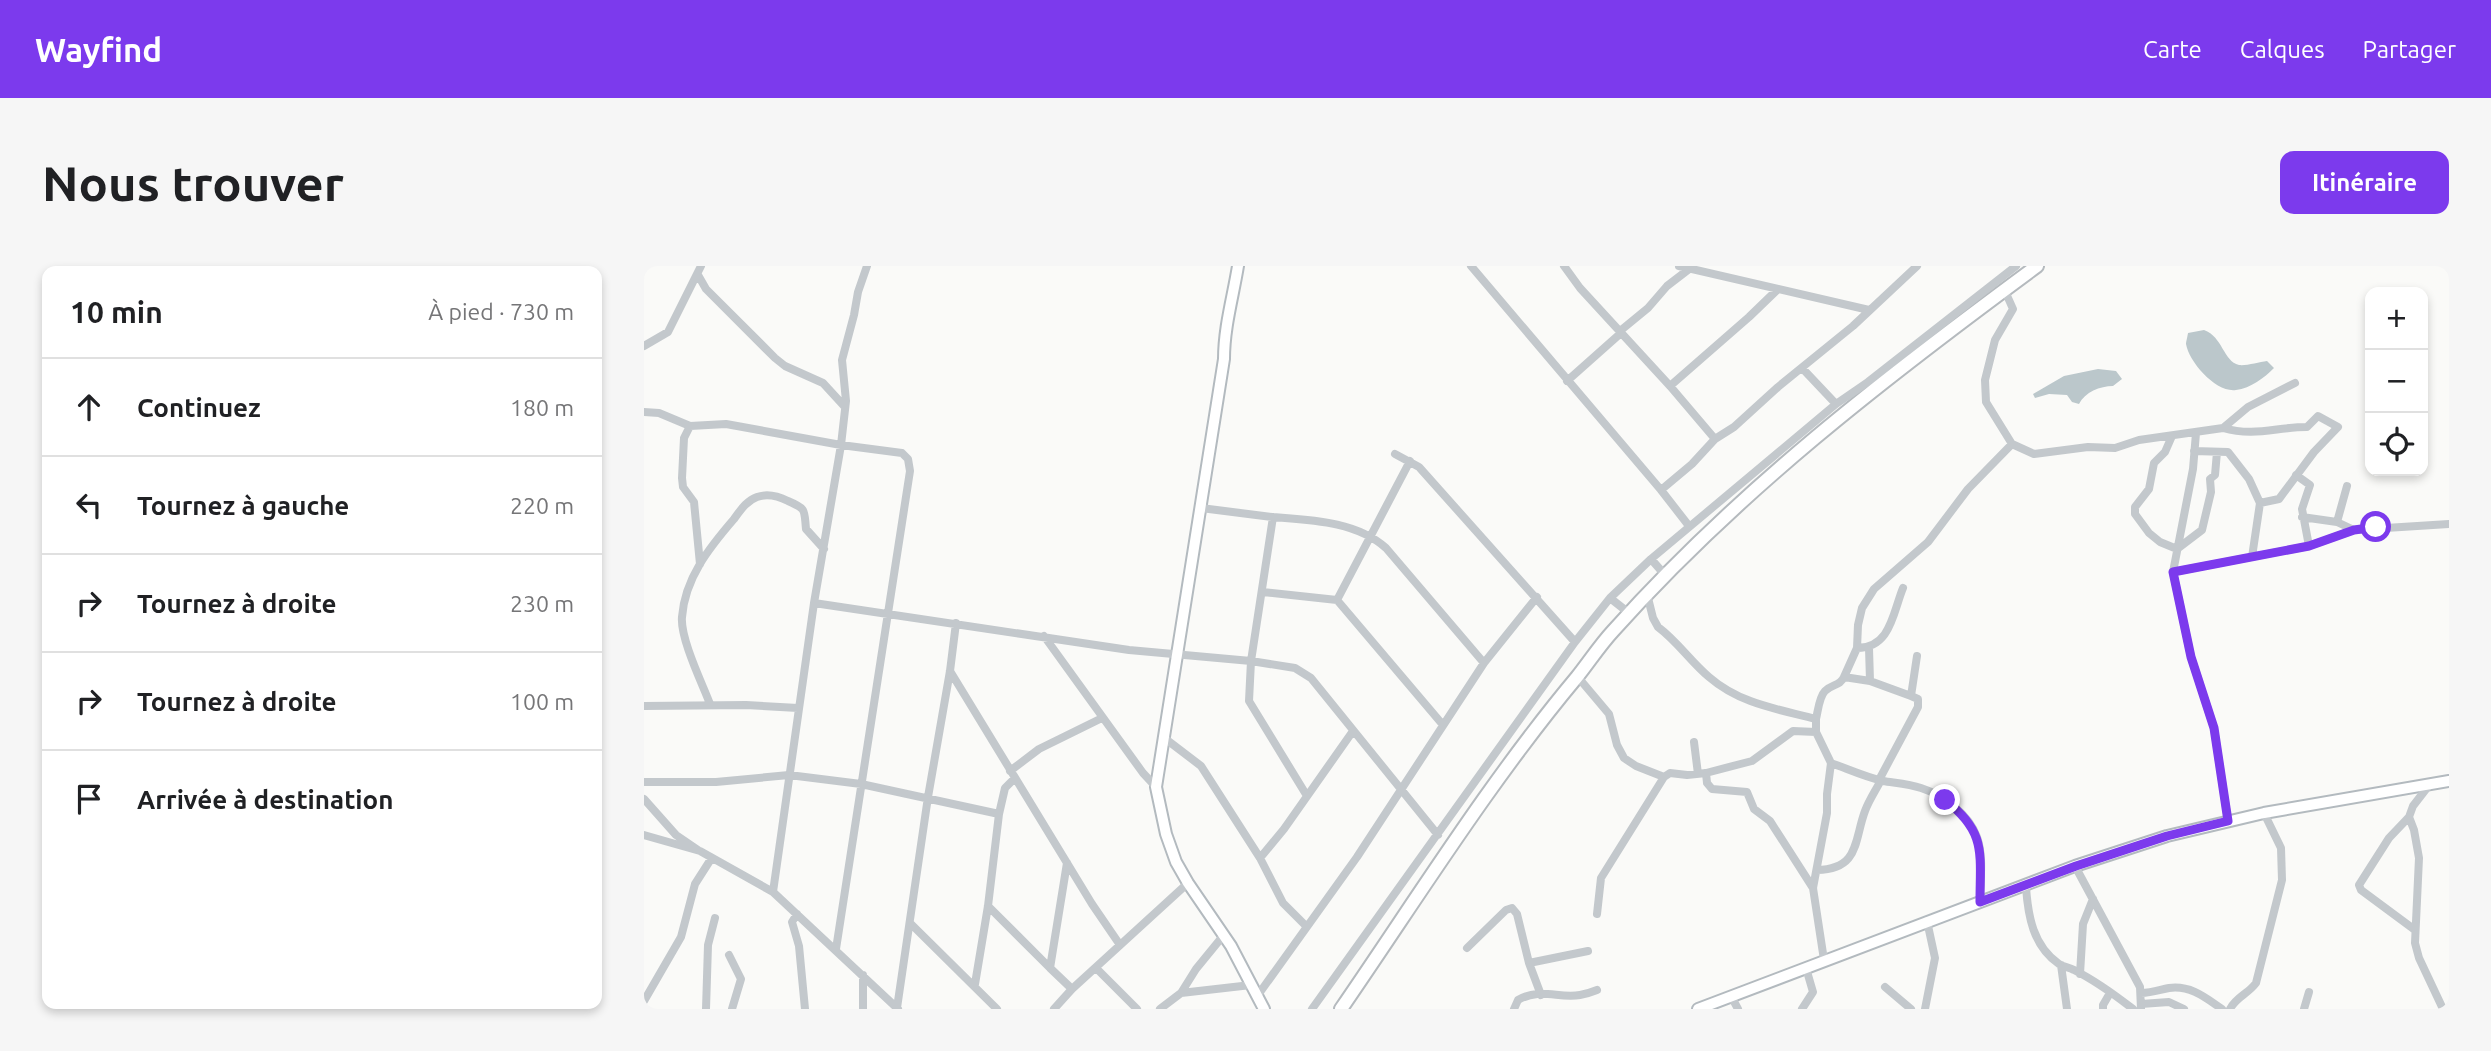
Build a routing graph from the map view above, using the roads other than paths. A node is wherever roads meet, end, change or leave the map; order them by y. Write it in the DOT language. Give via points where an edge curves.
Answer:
graph roads {
  1 [pos="701,266"];
  2 [pos="867,266"];
  3 [pos="1236,266"];
  4 [pos="1471,266"];
  5 [pos="1564,266"];
  6 [pos="1679,266"];
  7 [pos="1917,266"];
  8 [pos="2016,266"];
  9 [pos="2037,266"];
  10 [pos="1692,267"];
  11 [pos="698,275"];
  12 [pos="1777,290"];
  13 [pos="2005,291"];
  14 [pos="1869,310"];
  15 [pos="1620,332"];
  16 [pos="644,346"];
  17 [pos="1802,368"];
  18 [pos="1567,381"];
  19 [pos="2295,383"];
  20 [pos="1670,386"];
  21 [pos="1836,404"];
  22 [pos="845,407"];
  23 [pos="644,412"];
  24 [pos="690,426"];
  25 [pos="2222,428"];
  26 [pos="2196,433"];
  27 [pos="2172,436"];
  28 [pos="1715,439"];
  29 [pos="2012,444"];
  30 [pos="841,445"];
  31 [pos="2194,451"];
  32 [pos="2217,452"];
  33 [pos="1395,454"];
  34 [pos="1410,461"];
  35 [pos="2297,475"];
  36 [pos="2347,486"];
  37 [pos="1661,490"];
  38 [pos="2260,503"];
  39 [pos="1201,508"];
  40 [pos="1273,517"];
  41 [pos="2302,517"];
  42 [pos="2337,522"];
  43 [pos="2449,524"];
  44 [pos="1689,527"];
  45 [pos="2354,530"];
  46 [pos="1372,537"];
  47 [pos="2309,546"];
  48 [pos="824,549"];
  49 [pos="2178,549"];
  50 [pos="2252,557"];
  51 [pos="1651,559"];
  52 [pos="699,564"];
  53 [pos="2173,572"];
  54 [pos="1665,575"];
  55 [pos="1903,588"];
  56 [pos="1263,592"];
  57 [pos="1647,594"];
  58 [pos="1537,597"];
  59 [pos="1610,598"];
  60 [pos="1337,600"];
  61 [pos="814,603"];
  62 [pos="1629,613"];
  63 [pos="886,614"];
  64 [pos="956,624"];
  65 [pos="1044,636"];
  66 [pos="1575,642"];
  67 [pos="1857,648"];
  68 [pos="1869,648"];
  69 [pos="1176,654"];
  70 [pos="1917,656"];
  71 [pos="1251,661"];
  72 [pos="1484,663"];
  73 [pos="950,671"];
  74 [pos="1577,676"];
  75 [pos="1844,677"];
  76 [pos="1870,681"];
  77 [pos="1910,696"];
  78 [pos="710,704"];
  79 [pos="644,706"];
  80 [pos="798,708"];
  81 [pos="1102,718"];
  82 [pos="1816,719"];
  83 [pos="1443,725"];
  84 [pos="1353,731"];
  85 [pos="1816,732"];
  86 [pos="1163,737"];
  87 [pos="1694,742"];
  88 [pos="1831,763"];
  89 [pos="1013,774"];
  90 [pos="1702,774"];
  91 [pos="789,775"];
  92 [pos="1664,777"];
  93 [pos="1880,780"];
  94 [pos="2449,781"];
  95 [pos="644,782"];
  96 [pos="861,784"];
  97 [pos="2430,784"];
  98 [pos="1156,787"];
  99 [pos="1401,790"];
  100 [pos="1307,796"];
  101 [pos="928,797"];
  102 [pos="644,799"];
  103 [pos="2264,813"];
  104 [pos="999,814"];
  105 [pos="2410,817"];
  106 [pos="2228,821"];
  107 [pos="644,835"];
  108 [pos="1438,835"];
  109 [pos="700,851"];
  110 [pos="1260,858"];
  111 [pos="710,859"];
  112 [pos="1067,863"];
  113 [pos="2076,866"];
  114 [pos="1817,870"];
  115 [pos="1188,883"];
  116 [pos="2026,887"];
  117 [pos="1814,888"];
  118 [pos="774,892"];
  119 [pos="2093,899"];
  120 [pos="1980,902"];
  121 [pos="988,906"];
  122 [pos="797,914"];
  123 [pos="1597,914"];
  124 [pos="715,918"];
  125 [pos="1927,921"];
  126 [pos="910,923"];
  127 [pos="1306,926"];
  128 [pos="2415,930"];
  129 [pos="1223,936"];
  130 [pos="1120,945"];
  131 [pos="1467,948"];
  132 [pos="836,949"];
  133 [pos="1588,951"];
  134 [pos="729,955"];
  135 [pos="1824,960"];
  136 [pos="1530,963"];
  137 [pos="2061,965"];
  138 [pos="1050,968"];
  139 [pos="1096,968"];
  140 [pos="1806,968"];
  141 [pos="2080,974"];
  142 [pos="863,975"];
  143 [pos="975,984"];
  144 [pos="1251,985"];
  145 [pos="1885,987"];
  146 [pos="1072,989"];
  147 [pos="1597,990"];
  148 [pos="2309,992"];
  149 [pos="1181,993"];
  150 [pos="2110,993"];
  151 [pos="2141,993"];
  152 [pos="1258,995"];
  153 [pos="1542,995"];
  154 [pos="1731,996"];
  155 [pos="644,1001"];
  156 [pos="2141,1007"];
  157 [pos="706,1009"];
  158 [pos="732,1009"];
  159 [pos="805,1009"];
  160 [pos="863,1009"];
  161 [pos="898,1009"];
  162 [pos="998,1009"];
  163 [pos="1054,1009"];
  164 [pos="1137,1009"];
  165 [pos="1160,1009"];
  166 [pos="1264,1009"];
  167 [pos="1312,1009"];
  168 [pos="1341,1009"];
  169 [pos="1514,1009"];
  170 [pos="1698,1009"];
  171 [pos="1738,1009"];
  172 [pos="1802,1009"];
  173 [pos="1911,1009"];
  174 [pos="1925,1009"];
  175 [pos="2067,1009"];
  176 [pos="2103,1009"];
  177 [pos="2133,1009"];
  178 [pos="2184,1009"];
  179 [pos="2222,1009"];
  180 [pos="2230,1009"];
  181 [pos="2304,1009"];
  182 [pos="2443,1009"];
  1 -- 11 [label="street"];
  2 -- 22 [label="street" via="842,360"];
  3 -- 39 [label="street"];
  4 -- 18 [label="street"];
  5 -- 15 [label="street"];
  6 -- 10 [label="street"];
  7 -- 14 [label="street"];
  8 -- 21 [label="street"];
  9 -- 13 [label="main road"];
  10 -- 12 [label="street"];
  10 -- 15 [label="street"];
  11 -- 16 [label="street" via="668,332"];
  11 -- 22 [label="street" via="706,289 775,358 823,383"];
  12 -- 14 [label="street"];
  12 -- 20 [label="street"];
  13 -- 29 [label="street" via="2013,309 1995,340 1985,388 1988,409"];
  13 -- 54 [label="main road" via="1792,456"];
  14 -- 17 [label="street"];
  15 -- 18 [label="street"];
  15 -- 20 [label="street"];
  17 -- 21 [label="street"];
  17 -- 28 [label="street"];
  18 -- 37 [label="street"];
  19 -- 25 [label="street" via="2248,407"];
  20 -- 28 [label="street"];
  21 -- 44 [label="street"];
  22 -- 30 [label="street"];
  23 -- 24 [label="street"];
  24 -- 30 [label="street" via="726,424"];
  24 -- 52 [label="street" via="684,438 682,478 694,502"];
  25 -- 26 [label="street"];
  25 -- 35 [label="street" via="2245,433 2280,431 2307,427 2318,416 2338,427"];
  26 -- 27 [label="street"];
  26 -- 31 [label="street"];
  27 -- 29 [label="street" via="2115,448 2034,454"];
  27 -- 49 [label="street" via="2154,463 2150,489 2135,507 2135,514 2160,542"];
  28 -- 37 [label="street"];
  29 -- 67 [label="street" via="1968,489 1928,542 1874,589 1862,608"];
  30 -- 48 [label="street"];
  30 -- 63 [label="street" via="902,453 910,465"];
  31 -- 32 [label="street"];
  31 -- 49 [label="street"];
  32 -- 38 [label="street" via="2232,455"];
  32 -- 49 [label="street" via="2203,530"];
  33 -- 34 [label="street"];
  34 -- 46 [label="street"];
  34 -- 58 [label="street"];
  35 -- 38 [label="street" via="2279,499"];
  35 -- 41 [label="street" via="2310,485"];
  36 -- 42 [label="street"];
  37 -- 44 [label="street"];
  38 -- 50 [label="street"];
  39 -- 40 [label="street"];
  39 -- 69 [label="street"];
  40 -- 46 [label="street" via="1306,519"];
  40 -- 56 [label="street"];
  41 -- 42 [label="street"];
  41 -- 47 [label="street"];
  42 -- 45 [label="street"];
  43 -- 45 [label="street"];
  44 -- 51 [label="street"];
  45 -- 47 [label="street"];
  46 -- 60 [label="street"];
  46 -- 72 [label="street"];
  47 -- 50 [label="street"];
  48 -- 52 [label="street" via="806,528 804,510 768,495 748,502"];
  48 -- 61 [label="street"];
  49 -- 53 [label="street"];
  50 -- 53 [label="street"];
  51 -- 54 [label="street"];
  51 -- 59 [label="street"];
  52 -- 78 [label="street" via="681,620"];
  53 -- 106 [label="street" via="2188,645 2214,728"];
  54 -- 57 [label="main road"];
  55 -- 68 [label="street" via="1887,631"];
  56 -- 60 [label="street"];
  56 -- 71 [label="street"];
  57 -- 62 [label="main road"];
  57 -- 82 [label="street" via="1658,627 1726,690 1768,708"];
  58 -- 66 [label="street"];
  58 -- 72 [label="street"];
  59 -- 62 [label="street"];
  59 -- 66 [label="street"];
  60 -- 83 [label="street"];
  61 -- 63 [label="street"];
  61 -- 80 [label="street"];
  62 -- 74 [label="main road"];
  63 -- 64 [label="street"];
  63 -- 96 [label="street"];
  64 -- 65 [label="street"];
  64 -- 73 [label="street"];
  65 -- 69 [label="street"];
  65 -- 81 [label="street"];
  66 -- 108 [label="street"];
  67 -- 68 [label="street"];
  67 -- 75 [label="street"];
  68 -- 76 [label="street"];
  69 -- 71 [label="street"];
  69 -- 86 [label="street"];
  70 -- 77 [label="street"];
  71 -- 84 [label="street" via="1302,671"];
  71 -- 100 [label="street" via="1249,701"];
  72 -- 83 [label="street"];
  73 -- 89 [label="street"];
  73 -- 101 [label="street"];
  74 -- 92 [label="street" via="1609,714 1623,758"];
  74 -- 168 [label="main road" via="1500,775"];
  75 -- 76 [label="street"];
  75 -- 82 [label="street" via="1823,694"];
  76 -- 77 [label="street"];
  77 -- 93 [label="street" via="1917,699 1918,707"];
  78 -- 79 [label="street"];
  78 -- 80 [label="street"];
  80 -- 91 [label="street"];
  81 -- 89 [label="street" via="1039,750"];
  81 -- 98 [label="street"];
  82 -- 85 [label="street"];
  83 -- 99 [label="street"];
  84 -- 99 [label="street"];
  84 -- 100 [label="street"];
  85 -- 88 [label="street"];
  85 -- 90 [label="street" via="1796,730 1752,761"];
  86 -- 98 [label="street"];
  86 -- 110 [label="street" via="1201,766"];
  87 -- 90 [label="street"];
  88 -- 93 [label="street"];
  88 -- 114 [label="street"];
  89 -- 104 [label="street"];
  89 -- 112 [label="street"];
  90 -- 92 [label="street" via="1670,773"];
  90 -- 117 [label="street" via="1712,789 1747,792 1754,809 1770,821"];
  91 -- 95 [label="street"];
  91 -- 96 [label="street"];
  91 -- 118 [label="street"];
  92 -- 123 [label="street" via="1601,878"];
  93 -- 114 [label="street" via="1850,856 1835,867"];
  93 -- 120 [label="street" via="1931,792 1972,826 1980,852"];
  94 -- 97 [label="street"];
  96 -- 101 [label="street"];
  96 -- 132 [label="street"];
  97 -- 103 [label="street"];
  97 -- 105 [label="street"];
  98 -- 115 [label="street" via="1166,834"];
  99 -- 108 [label="street"];
  99 -- 127 [label="street"];
  100 -- 110 [label="street"];
  101 -- 104 [label="street"];
  101 -- 126 [label="street"];
  102 -- 109 [label="street" via="676,835"];
  103 -- 106 [label="street"];
  103 -- 180 [label="street" via="2281,848 2282,880 2256,983"];
  104 -- 121 [label="street"];
  105 -- 128 [label="street" via="2419,858"];
  105 -- 128 [label="street" via="2389,838 2359,885"];
  106 -- 113 [label="street"];
  107 -- 109 [label="street"];
  108 -- 167 [label="street"];
  109 -- 111 [label="street"];
  110 -- 127 [label="street" via="1283,903"];
  111 -- 118 [label="street"];
  111 -- 155 [label="street" via="695,884 681,937"];
  112 -- 130 [label="street"];
  112 -- 138 [label="street"];
  113 -- 116 [label="street"];
  113 -- 119 [label="street"];
  114 -- 117 [label="street"];
  115 -- 129 [label="street"];
  115 -- 130 [label="street"];
  116 -- 120 [label="street"];
  116 -- 137 [label="street" via="2033,931"];
  117 -- 135 [label="street"];
  118 -- 122 [label="street"];
  119 -- 141 [label="street" via="2083,924"];
  119 -- 151 [label="street"];
  120 -- 125 [label="street"];
  121 -- 138 [label="street"];
  121 -- 143 [label="street"];
  122 -- 132 [label="street"];
  122 -- 159 [label="street" via="792,922 800,946"];
  124 -- 157 [label="street" via="708,945"];
  125 -- 135 [label="street"];
  125 -- 174 [label="street" via="1935,958"];
  126 -- 143 [label="street"];
  126 -- 161 [label="street"];
  127 -- 152 [label="street"];
  128 -- 182 [label="street" via="2419,958"];
  129 -- 144 [label="street"];
  129 -- 149 [label="street"];
  130 -- 139 [label="street"];
  131 -- 136 [label="street" via="1512,908"];
  132 -- 142 [label="street"];
  133 -- 136 [label="street"];
  134 -- 158 [label="street" via="741,979"];
  135 -- 140 [label="street"];
  136 -- 153 [label="street"];
  137 -- 141 [label="street"];
  137 -- 175 [label="street"];
  138 -- 146 [label="street"];
  139 -- 146 [label="street"];
  139 -- 164 [label="street"];
  140 -- 154 [label="street"];
  140 -- 172 [label="street" via="1813,992"];
  141 -- 150 [label="street"];
  142 -- 160 [label="street"];
  142 -- 161 [label="street"];
  143 -- 162 [label="street"];
  144 -- 149 [label="street"];
  144 -- 152 [label="street"];
  145 -- 173 [label="street"];
  146 -- 163 [label="street"];
  147 -- 153 [label="street" via="1579,996"];
  148 -- 181 [label="street"];
  149 -- 165 [label="street"];
  150 -- 176 [label="street"];
  150 -- 177 [label="street"];
  151 -- 156 [label="street"];
  151 -- 179 [label="street" via="2182,989 2203,995"];
  152 -- 166 [label="street"];
  153 -- 169 [label="street" via="1525,996"];
  154 -- 170 [label="street"];
  154 -- 171 [label="street"];
  156 -- 178 [label="street" via="2169,1002"];
}
